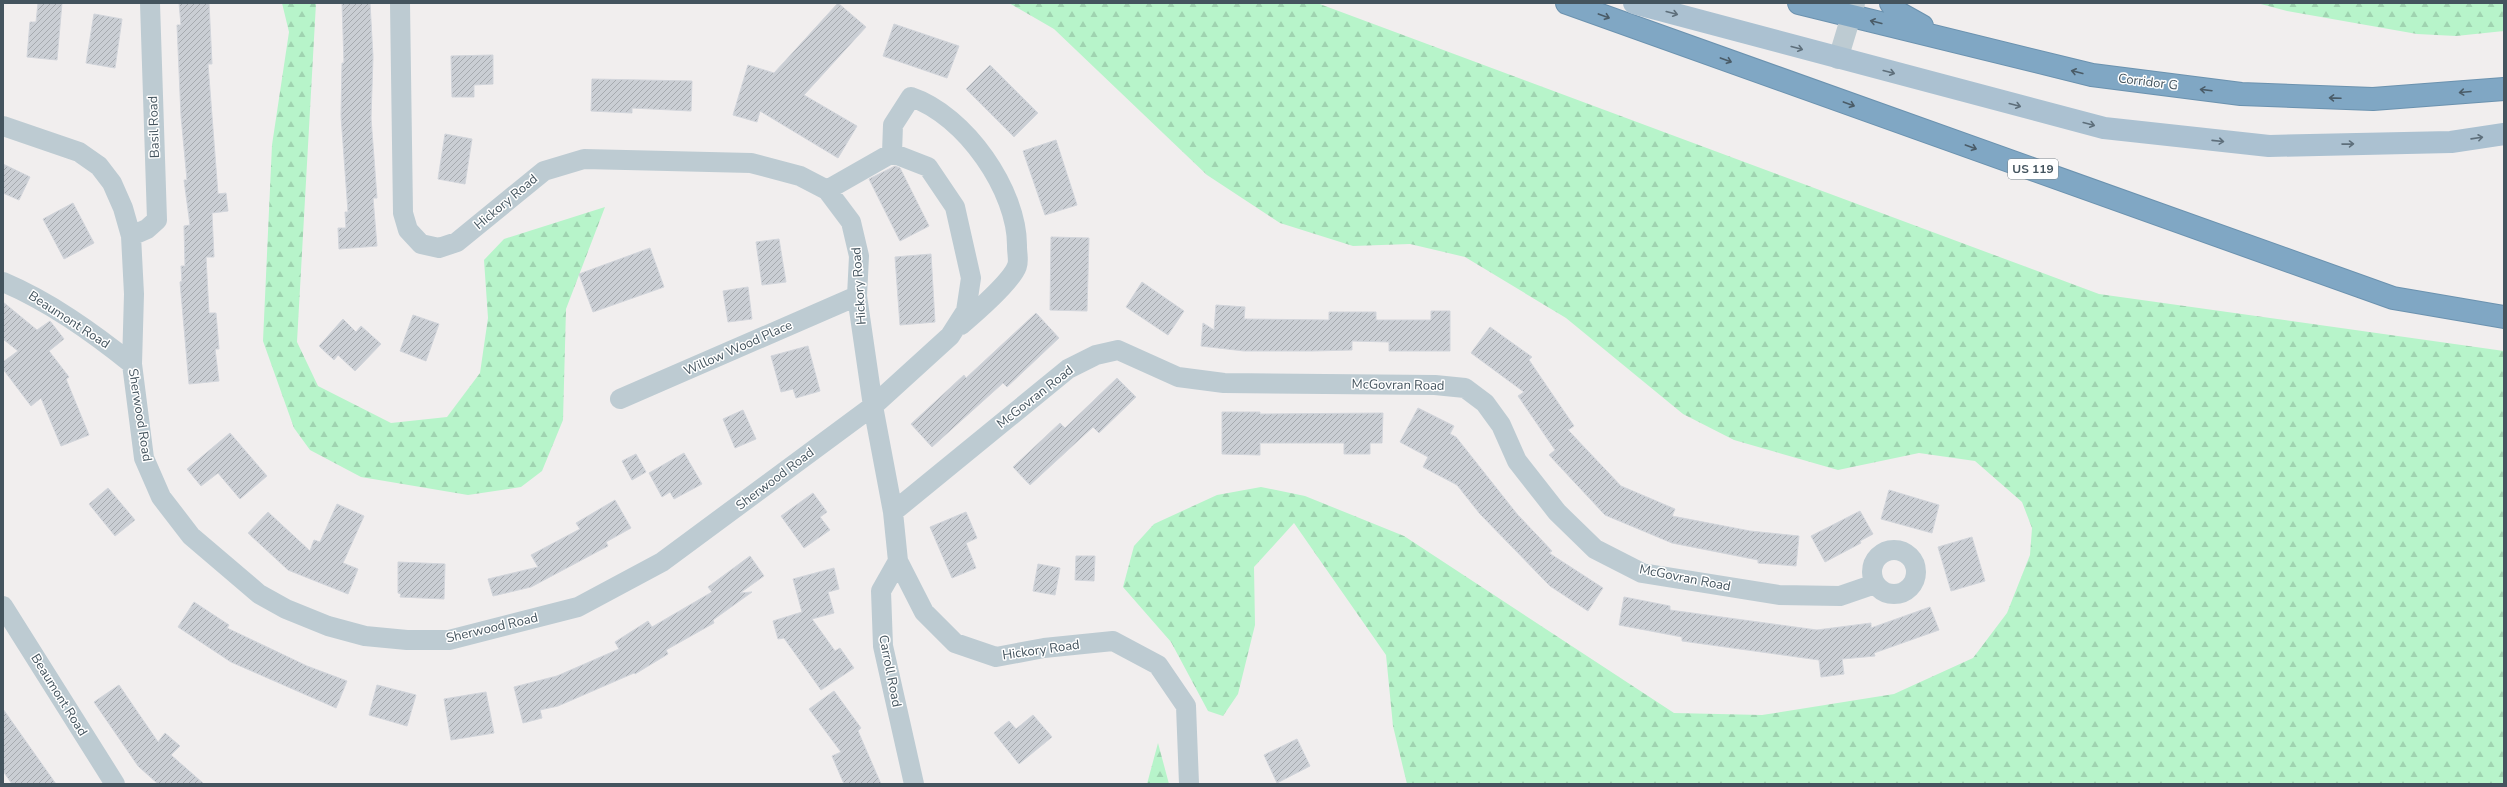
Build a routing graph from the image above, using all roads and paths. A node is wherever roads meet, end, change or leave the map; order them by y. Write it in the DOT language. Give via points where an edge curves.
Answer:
graph roads {
  1 [pos="150,3"];
  2 [pos="400,3"];
  3 [pos="1567,3"];
  4 [pos="1634,3"];
  5 [pos="1799,3"];
  6 [pos="1891,3"];
  7 [pos="1853,9"];
  8 [pos="1968,44"];
  9 [pos="1838,59"];
  10 [pos="2504,89"];
  11 [pos="3,126"];
  12 [pos="2504,134"];
  13 [pos="892,153"];
  14 [pos="827,190"];
  15 [pos="131,236"];
  16 [pos="3,282"];
  17 [pos="857,296"];
  18 [pos="2504,317"];
  19 [pos="950,336"];
  20 [pos="132,364"];
  21 [pos="620,399"];
  22 [pos="873,406"];
  23 [pos="893,512"];
  24 [pos="898,561"];
  25 [pos="1875,584"];
  26 [pos="3,606"];
  27 [pos="115,784"];
  28 [pos="914,784"];
  29 [pos="1189,784"];
  1 -- 15 [label="street, Basil Road" via="157,220 147,229"];
  2 -- 14 [label="street, Hickory Road" via="404,213 408,230 421,244 439,248 457,242 544,171 584,159 751,163 800,176"];
  3 -- 18 [label="highway, US 119, one-way" via="2393,298"];
  4 -- 9 [label="main road, one-way"];
  5 -- 7 [label="highway, Corridor G"];
  6 -- 8 [label="highway" via="1897,12 1915,24"];
  8 -- 7 [label="highway, Corridor G, one-way"];
  7 -- 9 [label="street"];
  10 -- 8 [label="highway, Corridor G, one-way" via="2373,99 2241,94 2092,75"];
  9 -- 12 [label="main road, one-way" via="2112,129 2269,146 2451,142"];
  11 -- 15 [label="street, Sherwood Road" via="79,152 99,166 112,183"];
  13 -- 14 [label="street"];
  13 -- 19 [label="street" via="928,167 955,207 971,278 966,311"];
  13 -- 19 [label="street" via="893,125 911,97 927,102 964,132 994,174 1017,228 1017,266 994,294"];
  14 -- 17 [label="street, Hickory Road" via="851,222 859,256"];
  15 -- 20 [label="street, Sherwood Road" via="134,294"];
  16 -- 20 [label="street, Beaumont Road" via="26,291 90,331"];
  17 -- 21 [label="street, Willow Wood Place"];
  17 -- 22 [label="street, Hickory Road"];
  19 -- 22 [label="street, Sherwood Road"];
  20 -- 22 [label="street, Sherwood Road" via="144,458 161,497 192,536 236,576 286,610 328,626 365,636 407,640 450,640 578,607 662,562"];
  22 -- 23 [label="street, Hickory Road"];
  23 -- 24 [label="street, Hickory Road"];
  23 -- 25 [label="street, McGovran Road" via="1068,369 1096,354 1118,350 1178,378 1224,383 1435,385 1465,388 1485,403 1501,425 1517,461 1557,512 1595,549 1642,573 1779,595 1840,596"];
  24 -- 28 [label="street, Carroll Road" via="881,591 883,646"];
  24 -- 29 [label="street, Hickory Road" via="924,612 955,643 996,656 1113,641 1158,665 1186,706"];
  26 -- 27 [label="street, Beaumont Road"];
}
